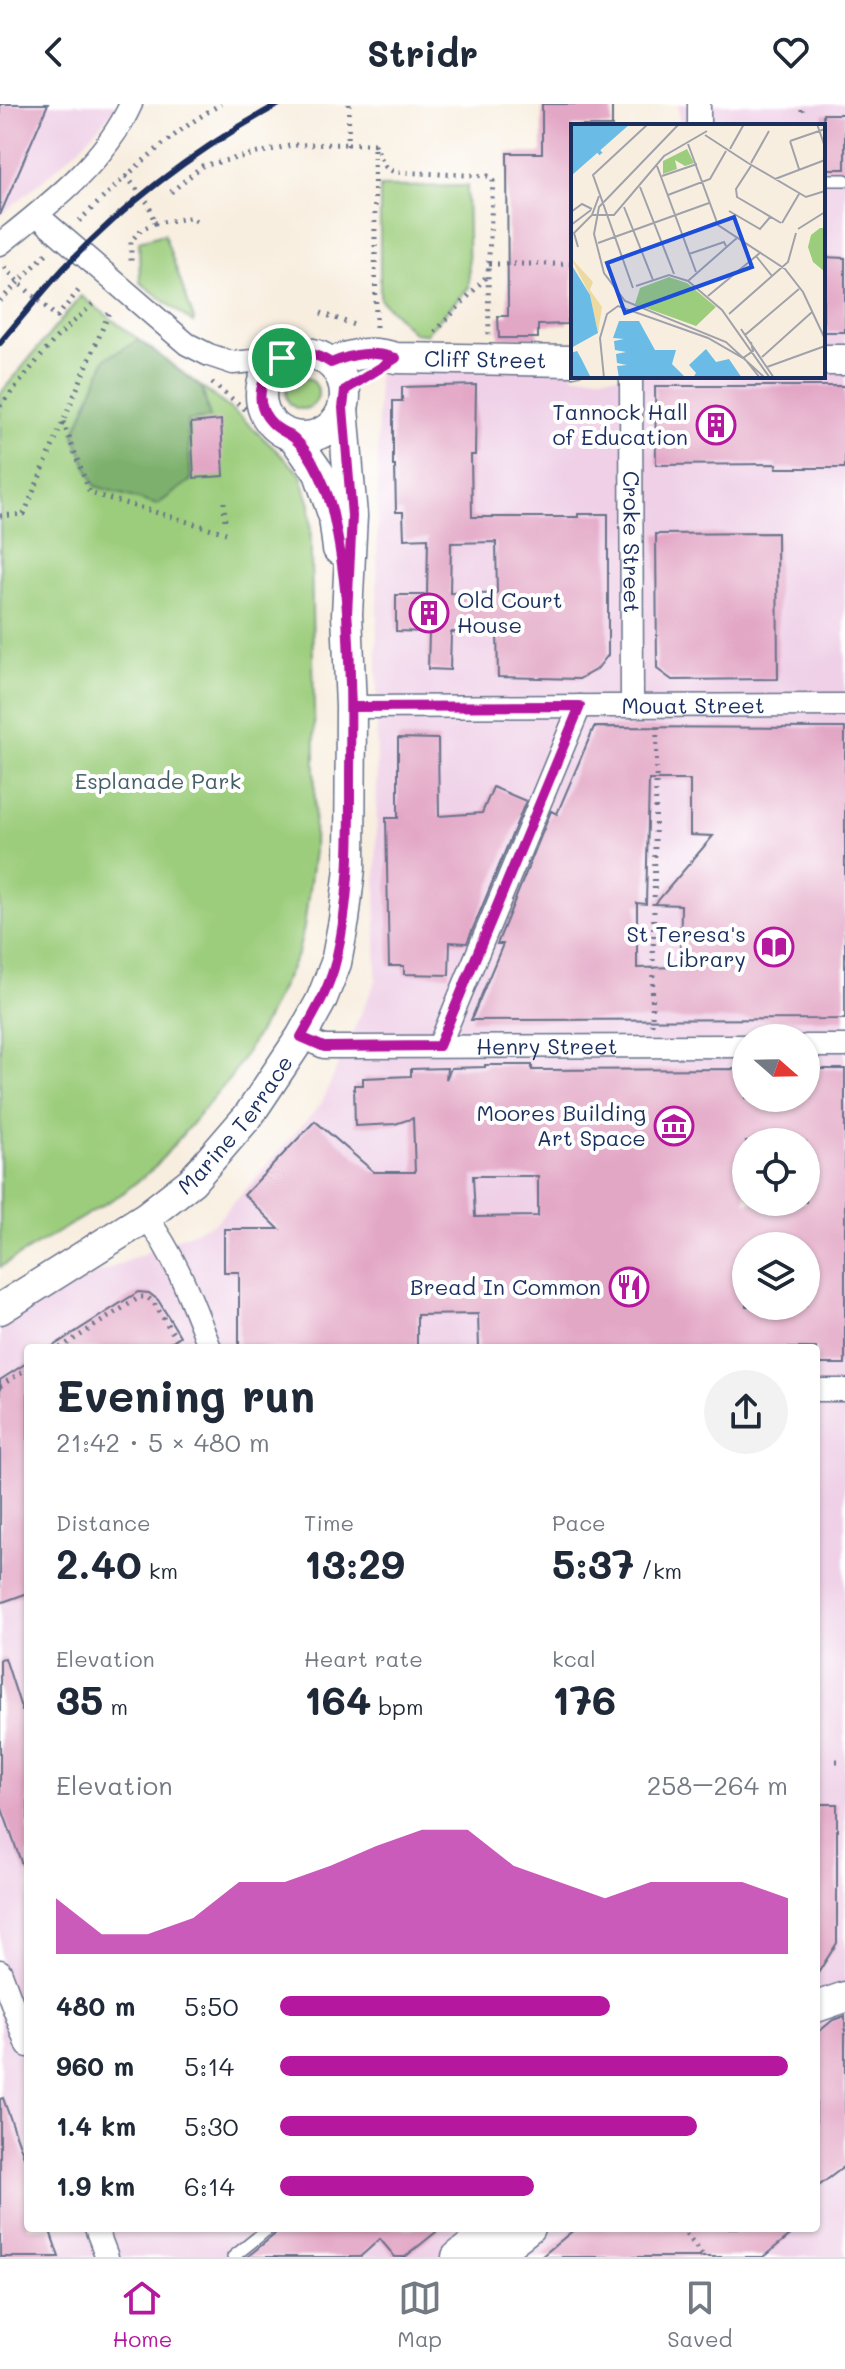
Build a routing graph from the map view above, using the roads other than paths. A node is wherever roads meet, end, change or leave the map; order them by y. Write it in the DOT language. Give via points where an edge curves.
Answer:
graph roads {
  1 [pos="131,104"];
  2 [pos="37,215"];
  3 [pos="2,255"];
  4 [pos="282,358"];
  5 [pos="396,358"];
  6 [pos="571,361"];
  7 [pos="331,363"];
  8 [pos="631,378"];
  9 [pos="344,399"];
  10 [pos="293,436"];
  11 [pos="347,614"];
  12 [pos="845,705"];
  13 [pos="580,706"];
  14 [pos="632,706"];
  15 [pos="351,707"];
  16 [pos="301,1037"];
  17 [pos="439,1046"];
  18 [pos="732,1046"];
  19 [pos="820,1046"];
  20 [pos="845,1046"];
  21 [pos="146,1217"];
  22 [pos="0,1309"];
  23 [pos="208,1344"];
  24 [pos="820,1390"];
  25 [pos="845,1390"];
  26 [pos="0,1971"];
  27 [pos="845,1979"];
  28 [pos="820,1982"];
  29 [pos="845,1997"];
  30 [pos="820,2006"];
  31 [pos="24,2035"];
  32 [pos="98,2232"];
  33 [pos="264,2232"];
  34 [pos="488,2232"];
  35 [pos="524,2232"];
  36 [pos="107,2257"];
  37 [pos="233,2257"];
  38 [pos="457,2257"];
  39 [pos="492,2257"];
  1 -- 2 [label="street" via="105,147"];
  2 -- 3 [label="street"];
  2 -- 4 [label="street" via="187,344 233,363"];
  4 -- 7 [label="street" via="307,352"];
  4 -- 10 [label="street, Marine Terrace" via="264,377 261,402 272,424"];
  5 -- 6 [label="street, Cliff Street"];
  5 -- 7 [label="street, Cliff Street" via="366,353"];
  5 -- 9 [label="street, Cliff Street"];
  7 -- 9 [label="street, Marine Terrace"];
  8 -- 14 [label="street, Croke Street"];
  9 -- 10 [label="street" via="329,429"];
  9 -- 11 [label="street, Marine Terrace" via="352,516"];
  10 -- 11 [label="street, Marine Terrace" via="319,473 334,517"];
  11 -- 15 [label="street, Marine Terrace"];
  12 -- 14 [label="street, Mouat Street"];
  13 -- 14 [label="street, Mouat Street"];
  13 -- 15 [label="street, Mouat Street"];
  13 -- 17 [label="street"];
  15 -- 16 [label="street, Marine Terrace" via="350,868 344,920 336,963"];
  16 -- 17 [label="street, Henry Street" via="324,1047"];
  16 -- 21 [label="street, Marine Terrace" via="249,1115 192,1181"];
  17 -- 18 [label="street, Henry Street"];
  19 -- 20 [label="street"];
  21 -- 22 [label="street, Marine Terrace"];
  21 -- 23 [label="street" via="175,1261"];
  24 -- 25 [label="street"];
  26 -- 31 [label="street"];
  27 -- 28 [label="street"];
  29 -- 30 [label="street"];
  32 -- 36 [label="street"];
  33 -- 37 [label="lane"];
  34 -- 38 [label="street"];
  35 -- 39 [label="street"];
}
